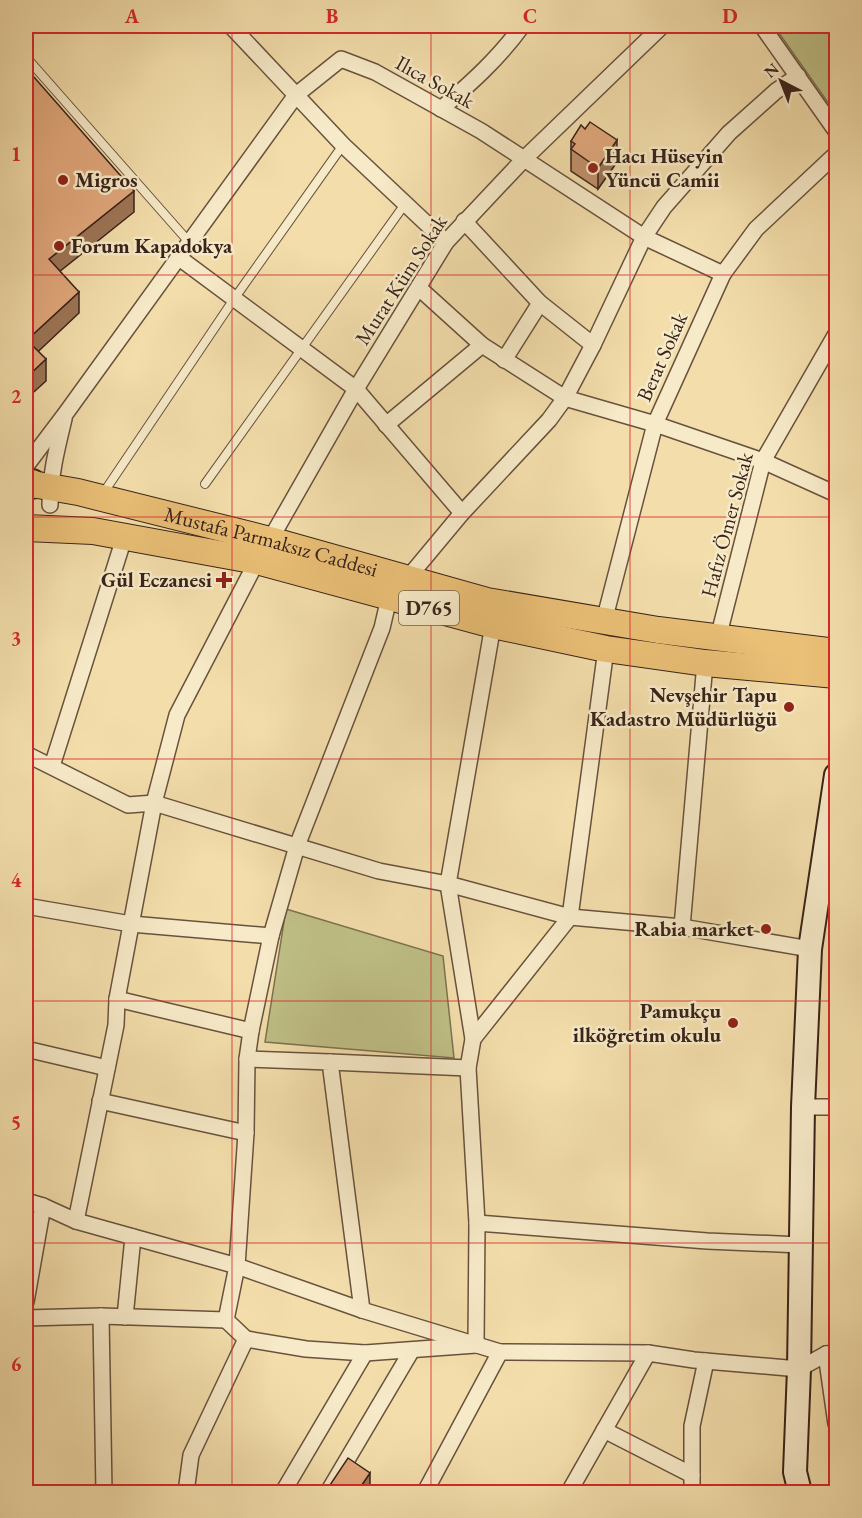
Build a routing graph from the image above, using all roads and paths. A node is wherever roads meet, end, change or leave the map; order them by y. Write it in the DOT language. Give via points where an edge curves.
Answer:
graph roads {
  1 [pos="231,26"];
  2 [pos="522,26"];
  3 [pos="662,26"];
  4 [pos="762,26"];
  5 [pos="26,57"];
  6 [pos="798,76"];
  7 [pos="296,95"];
  8 [pos="441,109"];
  9 [pos="837,131"];
  10 [pos="343,145"];
  11 [pos="837,154"];
  12 [pos="524,159"];
  13 [pos="405,204"];
  14 [pos="464,221"];
  15 [pos="644,237"];
  16 [pos="189,242"];
  17 [pos="446,242"];
  18 [pos="178,257"];
  19 [pos="723,274"];
  20 [pos="418,288"];
  21 [pos="234,299"];
  22 [pos="540,303"];
  23 [pos="837,334"];
  24 [pos="482,345"];
  25 [pos="593,345"];
  26 [pos="302,349"];
  27 [pos="504,360"];
  28 [pos="356,389"];
  29 [pos="565,398"];
  30 [pos="66,413"];
  31 [pos="655,424"];
  32 [pos="386,425"];
  33 [pos="763,461"];
  34 [pos="205,484"];
  35 [pos="837,494"];
  36 [pos="99,498"];
  37 [pos="33,505"];
  38 [pos="462,513"];
  39 [pos="125,536"];
  40 [pos="264,551"];
  41 [pos="407,579"];
  42 [pos="389,598"];
  43 [pos="604,621"];
  44 [pos="493,625"];
  45 [pos="718,638"];
  46 [pos="606,649"];
  47 [pos="837,652"];
  48 [pos="705,663"];
  49 [pos="837,675"];
  50 [pos="26,754"];
  51 [pos="52,766"];
  52 [pos="837,775"];
  53 [pos="154,803"];
  54 [pos="833,821"];
  55 [pos="297,846"];
  56 [pos="448,884"];
  57 [pos="26,906"];
  58 [pos="570,917"];
  59 [pos="131,924"];
  60 [pos="682,927"];
  61 [pos="271,936"];
  62 [pos="810,949"];
  63 [pos="117,999"];
  64 [pos="251,1031"];
  65 [pos="473,1039"];
  66 [pos="26,1049"];
  67 [pos="248,1059"];
  68 [pos="330,1062"];
  69 [pos="107,1068"];
  70 [pos="468,1068"];
  71 [pos="100,1101"];
  72 [pos="802,1107"];
  73 [pos="837,1107"];
  74 [pos="246,1133"];
  75 [pos="26,1201"];
  76 [pos="43,1206"];
  77 [pos="76,1221"];
  78 [pos="477,1223"];
  79 [pos="133,1237"];
  80 [pos="801,1245"];
  81 [pos="237,1266"];
  82 [pos="26,1302"];
  83 [pos="362,1310"];
  84 [pos="101,1316"];
  85 [pos="125,1317"];
  86 [pos="26,1318"];
  87 [pos="226,1320"];
  88 [pos="246,1339"];
  89 [pos="476,1345"];
  90 [pos="411,1350"];
  91 [pos="500,1352"];
  92 [pos="365,1353"];
  93 [pos="648,1353"];
  94 [pos="831,1354"];
  95 [pos="706,1361"];
  96 [pos="800,1369"];
  97 [pos="837,1424"];
  98 [pos="604,1430"];
  99 [pos="692,1475"];
  100 [pos="104,1492"];
  101 [pos="186,1492"];
  102 [pos="283,1492"];
  103 [pos="328,1492"];
  104 [pos="425,1492"];
  105 [pos="570,1492"];
  106 [pos="692,1492"];
  107 [pos="800,1492"];
  1 -- 7 [label="street"];
  2 -- 8 [label="street" via="504,51"];
  3 -- 12 [label="street, Murat Küm Sokak"];
  4 -- 6 [label="street"];
  5 -- 16 [label="lane"];
  6 -- 9 [label="street"];
  6 -- 15 [label="street" via="729,133 664,207"];
  7 -- 8 [label="street, Ilıca Sokak" via="341,59 375,72"];
  7 -- 10 [label="street"];
  7 -- 16 [label="street"];
  8 -- 12 [label="street, Ilıca Sokak"];
  10 -- 13 [label="street"];
  10 -- 21 [label="lane"];
  11 -- 19 [label="street, Berat Sokak" via="756,229"];
  12 -- 14 [label="street, Murat Küm Sokak"];
  12 -- 15 [label="street, Ilıca Sokak"];
  13 -- 17 [label="street"];
  13 -- 26 [label="lane"];
  14 -- 17 [label="street, Murat Küm Sokak"];
  14 -- 22 [label="street"];
  15 -- 19 [label="street, Ilıca Sokak"];
  15 -- 25 [label="street"];
  16 -- 18 [label="street"];
  17 -- 20 [label="street, Murat Küm Sokak"];
  18 -- 21 [label="street"];
  18 -- 30 [label="street"];
  19 -- 31 [label="street, Berat Sokak"];
  20 -- 24 [label="street"];
  20 -- 28 [label="street, Murat Küm Sokak"];
  21 -- 26 [label="street"];
  21 -- 36 [label="lane"];
  22 -- 25 [label="street"];
  22 -- 27 [label="street"];
  23 -- 33 [label="street, Hafız Ömer Sokak"];
  24 -- 27 [label="street"];
  24 -- 32 [label="street"];
  25 -- 29 [label="street"];
  26 -- 28 [label="street"];
  26 -- 34 [label="lane"];
  27 -- 29 [label="street"];
  28 -- 32 [label="street"];
  28 -- 40 [label="street, Murat Küm Sokak"];
  29 -- 31 [label="street"];
  29 -- 38 [label="street"];
  30 -- 37 [label="street"];
  30 -- 37 [label="street" via="55,454"];
  31 -- 33 [label="street"];
  31 -- 43 [label="street, Berat Sokak"];
  32 -- 38 [label="street"];
  33 -- 35 [label="street"];
  33 -- 45 [label="street, Hafız Ömer Sokak"];
  36 -- 37 [label="main road, Mustafa Parmaksız Caddesi / D765" via="78,492"];
  36 -- 40 [label="main road, Mustafa Parmaksız Caddesi / D765"];
  37 -- 39 [label="main road, Mustafa Parmaksız Caddesi / D765" via="93,531"];
  38 -- 41 [label="street"];
  39 -- 40 [label="main road, Mustafa Parmaksız Caddesi / D765"];
  39 -- 51 [label="street"];
  40 -- 41 [label="main road, Mustafa Parmaksız Caddesi / D765"];
  40 -- 42 [label="main road, Mustafa Parmaksız Caddesi / D765"];
  40 -- 53 [label="street, Murat Küm Sokak" via="177,715"];
  41 -- 43 [label="main road, Mustafa Parmaksız Caddesi / D765" via="487,601"];
  42 -- 44 [label="main road, Mustafa Parmaksız Caddesi / D765"];
  42 -- 55 [label="street" via="382,628"];
  43 -- 45 [label="main road, Mustafa Parmaksız Caddesi / D765"];
  44 -- 46 [label="main road, Mustafa Parmaksız Caddesi / D765"];
  44 -- 56 [label="street"];
  45 -- 47 [label="main road, Mustafa Parmaksız Caddesi / D765"];
  46 -- 48 [label="main road, Mustafa Parmaksız Caddesi / D765"];
  46 -- 58 [label="street"];
  48 -- 49 [label="main road, Mustafa Parmaksız Caddesi / D765"];
  48 -- 60 [label="street"];
  50 -- 51 [label="street"];
  51 -- 53 [label="street" via="128,805"];
  52 -- 54 [label="street"];
  53 -- 55 [label="street"];
  53 -- 59 [label="street, Murat Küm Sokak"];
  54 -- 62 [label="street"];
  55 -- 56 [label="street" via="379,871"];
  55 -- 61 [label="street"];
  56 -- 58 [label="street"];
  56 -- 65 [label="street"];
  57 -- 59 [label="street"];
  58 -- 60 [label="street"];
  58 -- 65 [label="street"];
  59 -- 61 [label="street"];
  59 -- 63 [label="street, Murat Küm Sokak"];
  60 -- 62 [label="street"];
  61 -- 64 [label="street"];
  62 -- 72 [label="street"];
  63 -- 64 [label="street"];
  63 -- 69 [label="street, Murat Küm Sokak"];
  64 -- 67 [label="street"];
  65 -- 70 [label="street"];
  66 -- 69 [label="street"];
  67 -- 68 [label="street"];
  67 -- 74 [label="street"];
  68 -- 70 [label="street"];
  68 -- 83 [label="street"];
  69 -- 71 [label="street, Murat Küm Sokak"];
  70 -- 78 [label="street"];
  71 -- 74 [label="street"];
  71 -- 77 [label="street, Murat Küm Sokak"];
  72 -- 73 [label="street"];
  72 -- 80 [label="street"];
  74 -- 81 [label="street"];
  75 -- 76 [label="street"];
  76 -- 77 [label="street"];
  76 -- 82 [label="street"];
  77 -- 79 [label="street"];
  78 -- 80 [label="street"];
  78 -- 89 [label="street"];
  79 -- 81 [label="street"];
  79 -- 85 [label="street"];
  80 -- 96 [label="street"];
  81 -- 83 [label="street"];
  81 -- 87 [label="street"];
  83 -- 89 [label="street"];
  84 -- 85 [label="street"];
  84 -- 86 [label="street"];
  84 -- 100 [label="street"];
  85 -- 87 [label="street"];
  87 -- 88 [label="street"];
  88 -- 92 [label="street"];
  88 -- 101 [label="street" via="191,1455"];
  89 -- 90 [label="street"];
  89 -- 91 [label="street"];
  90 -- 92 [label="street"];
  90 -- 103 [label="street"];
  91 -- 93 [label="street"];
  91 -- 104 [label="street"];
  92 -- 102 [label="street"];
  93 -- 95 [label="street"];
  93 -- 98 [label="street"];
  94 -- 96 [label="street"];
  94 -- 97 [label="street"];
  95 -- 96 [label="street"];
  95 -- 99 [label="street" via="692,1426"];
  96 -- 107 [label="street" via="795,1472"];
  98 -- 99 [label="street"];
  98 -- 105 [label="street"];
  99 -- 106 [label="street"];
}
